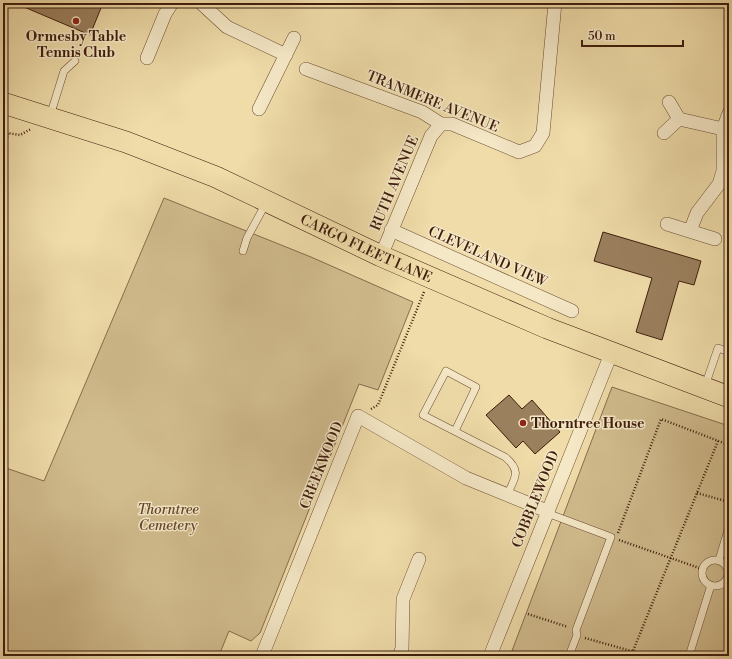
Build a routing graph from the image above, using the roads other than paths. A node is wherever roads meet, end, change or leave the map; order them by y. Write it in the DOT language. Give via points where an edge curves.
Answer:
graph roads {
  1 [pos="172,3"];
  2 [pos="201,3"];
  3 [pos="555,3"];
  4 [pos="294,38"];
  5 [pos="286,55"];
  6 [pos="147,58"];
  7 [pos="75,61"];
  8 [pos="306,69"];
  9 [pos="669,102"];
  10 [pos="3,103"];
  11 [pos="259,109"];
  12 [pos="729,112"];
  13 [pos="49,116"];
  14 [pos="679,120"];
  15 [pos="441,124"];
  16 [pos="722,129"];
  17 [pos="664,133"];
  18 [pos="266,201"];
  19 [pos="666,224"];
  20 [pos="391,230"];
  21 [pos="690,231"];
  22 [pos="715,239"];
  23 [pos="243,251"];
  24 [pos="381,256"];
  25 [pos="572,311"];
  26 [pos="729,352"];
  27 [pos="611,354"];
  28 [pos="704,389"];
  29 [pos="729,397"];
  30 [pos="455,431"];
  31 [pos="507,495"];
  32 [pos="547,512"];
  33 [pos="729,527"];
  34 [pos="419,559"];
  35 [pos="718,560"];
  36 [pos="728,579"];
  37 [pos="711,585"];
  38 [pos="262,656"];
  39 [pos="399,656"];
  40 [pos="490,656"];
  41 [pos="569,656"];
  42 [pos="688,656"];
  1 -- 6 [label="street"];
  2 -- 5 [label="street" via="227,26"];
  3 -- 15 [label="street, TRANMERE AVENUE" via="543,133 535,146 519,152 452,124"];
  4 -- 5 [label="street"];
  5 -- 11 [label="street"];
  7 -- 13 [label="lane" via="64,71"];
  8 -- 15 [label="street, TRANMERE AVENUE" via="422,112"];
  9 -- 14 [label="street"];
  10 -- 13 [label="main road, CARGO FLEET LANE"];
  12 -- 16 [label="street"];
  13 -- 18 [label="main road, CARGO FLEET LANE" via="216,177"];
  14 -- 16 [label="street"];
  14 -- 17 [label="street"];
  15 -- 20 [label="street, RUTH AVENUE" via="430,136"];
  16 -- 21 [label="street" via="723,171 719,184 698,213"];
  18 -- 23 [label="lane"];
  18 -- 24 [label="main road, CARGO FLEET LANE"];
  19 -- 21 [label="street"];
  20 -- 24 [label="street, RUTH AVENUE"];
  20 -- 25 [label="street, CLEVELAND VIEW"];
  21 -- 22 [label="street"];
  24 -- 27 [label="main road, CARGO FLEET LANE"];
  26 -- 28 [label="lane" via="718,348"];
  27 -- 28 [label="main road, CARGO FLEET LANE"];
  27 -- 32 [label="street, COBBLEWOOD"];
  28 -- 29 [label="main road, CARGO FLEET LANE"];
  30 -- 30 [label="lane" via="423,415 446,371 476,387"];
  30 -- 31 [label="lane" via="512,463 516,470 515,478"];
  31 -- 32 [label="street, CREEKWOOD"];
  31 -- 38 [label="street, CREEKWOOD" via="450,469 358,416"];
  32 -- 40 [label="street, COBBLEWOOD"];
  32 -- 41 [label="lane" via="611,538"];
  33 -- 35 [label="lane"];
  34 -- 39 [label="street" via="402,599 402,649"];
  35 -- 36 [label="lane" via="726,566"];
  35 -- 37 [label="lane" via="706,562 702,569 702,577"];
  36 -- 37 [label="lane" via="720,585"];
  37 -- 42 [label="lane"];
}
